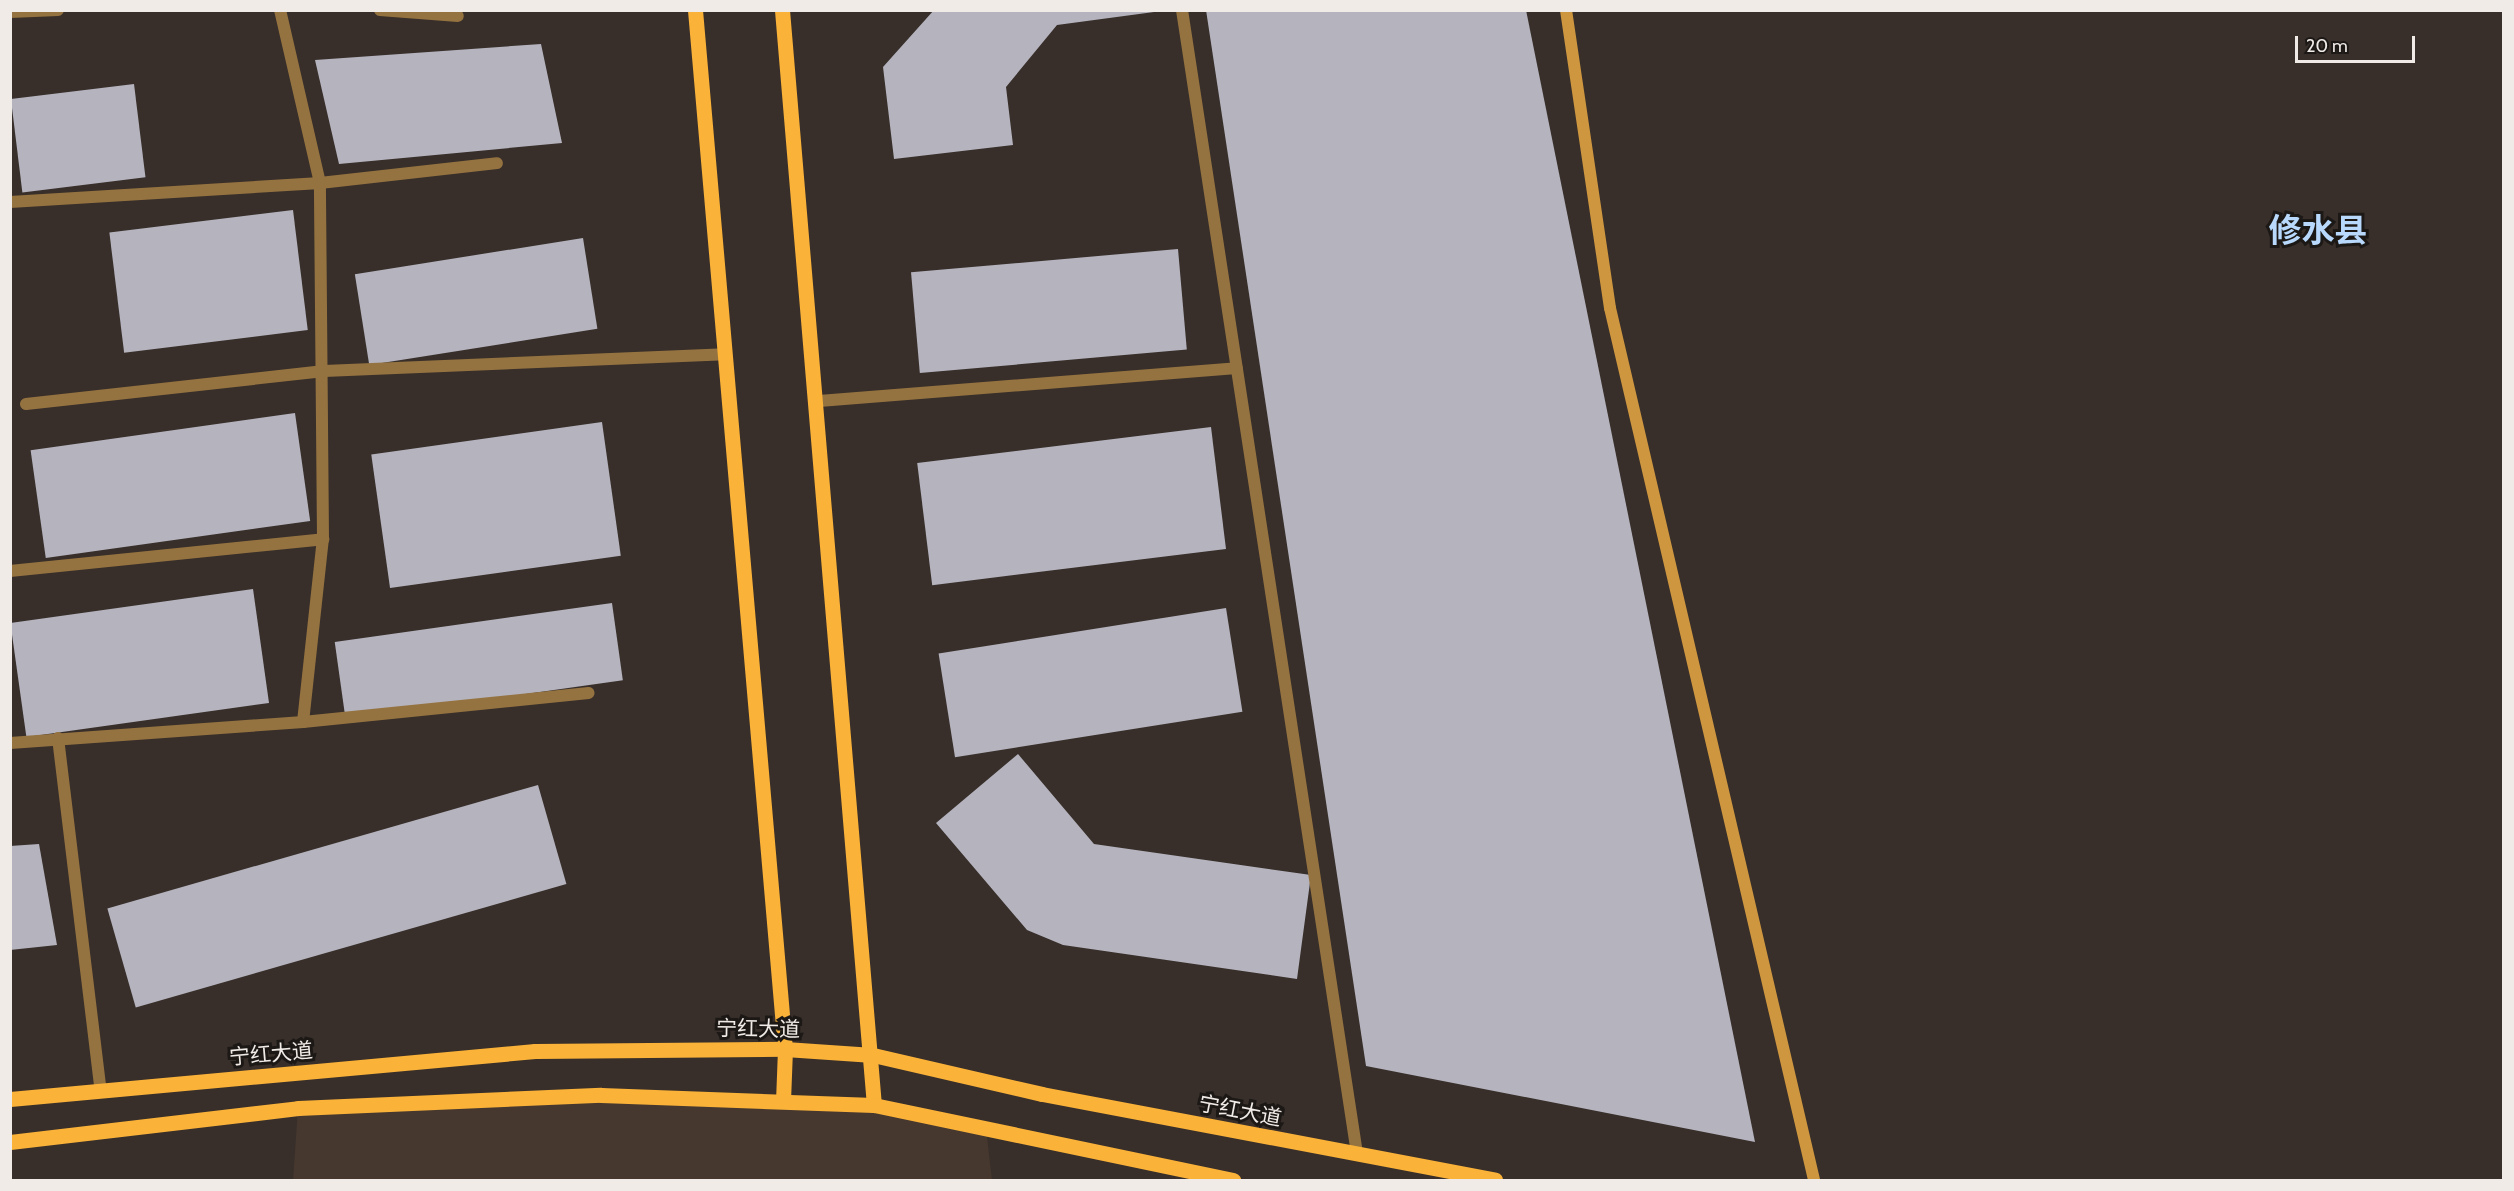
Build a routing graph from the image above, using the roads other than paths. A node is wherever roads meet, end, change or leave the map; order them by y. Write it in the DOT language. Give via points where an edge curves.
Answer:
graph roads {
  1 [pos="58,10"];
  2 [pos="280,10"];
  3 [pos="380,10"];
  4 [pos="694,10"];
  5 [pos="782,10"];
  6 [pos="1182,10"];
  7 [pos="1566,10"];
  8 [pos="10,12"];
  9 [pos="458,16"];
  10 [pos="497,163"];
  11 [pos="320,183"];
  12 [pos="10,202"];
  13 [pos="725,354"];
  14 [pos="1237,368"];
  15 [pos="324,371"];
  16 [pos="819,401"];
  17 [pos="26,404"];
  18 [pos="323,538"];
  19 [pos="10,571"];
  20 [pos="589,693"];
  21 [pos="303,722"];
  22 [pos="58,738"];
  23 [pos="10,743"];
  24 [pos="785,1049"];
  25 [pos="873,1055"];
  26 [pos="101,1090"];
  27 [pos="10,1099"];
  28 [pos="783,1101"];
  29 [pos="874,1105"];
  30 [pos="10,1142"];
  31 [pos="1357,1154"];
  32 [pos="1233,1180"];
  33 [pos="1495,1180"];
  34 [pos="1814,1180"];
  1 -- 8 [label="street"];
  2 -- 11 [label="street"];
  3 -- 9 [label="street"];
  4 -- 13 [label="main road"];
  5 -- 16 [label="main road"];
  6 -- 14 [label="street"];
  7 -- 34 [label="street" via="1610,308"];
  10 -- 11 [label="street"];
  11 -- 12 [label="street"];
  11 -- 15 [label="street"];
  13 -- 15 [label="street"];
  13 -- 24 [label="main road"];
  14 -- 16 [label="street"];
  14 -- 31 [label="street"];
  15 -- 17 [label="street"];
  15 -- 18 [label="street"];
  16 -- 25 [label="main road"];
  18 -- 19 [label="street"];
  18 -- 21 [label="street"];
  20 -- 21 [label="street"];
  21 -- 22 [label="street"];
  22 -- 23 [label="street"];
  22 -- 26 [label="street"];
  24 -- 25 [label="main road, 宁红大道"];
  24 -- 26 [label="main road, 宁红大道" via="535,1051"];
  24 -- 28 [label="main road"];
  25 -- 29 [label="main road"];
  25 -- 31 [label="main road, 宁红大道"];
  26 -- 27 [label="main road, 宁红大道"];
  28 -- 29 [label="main road"];
  28 -- 30 [label="main road" via="601,1095 298,1108"];
  29 -- 32 [label="main road"];
  31 -- 33 [label="main road, 宁红大道"];
}
